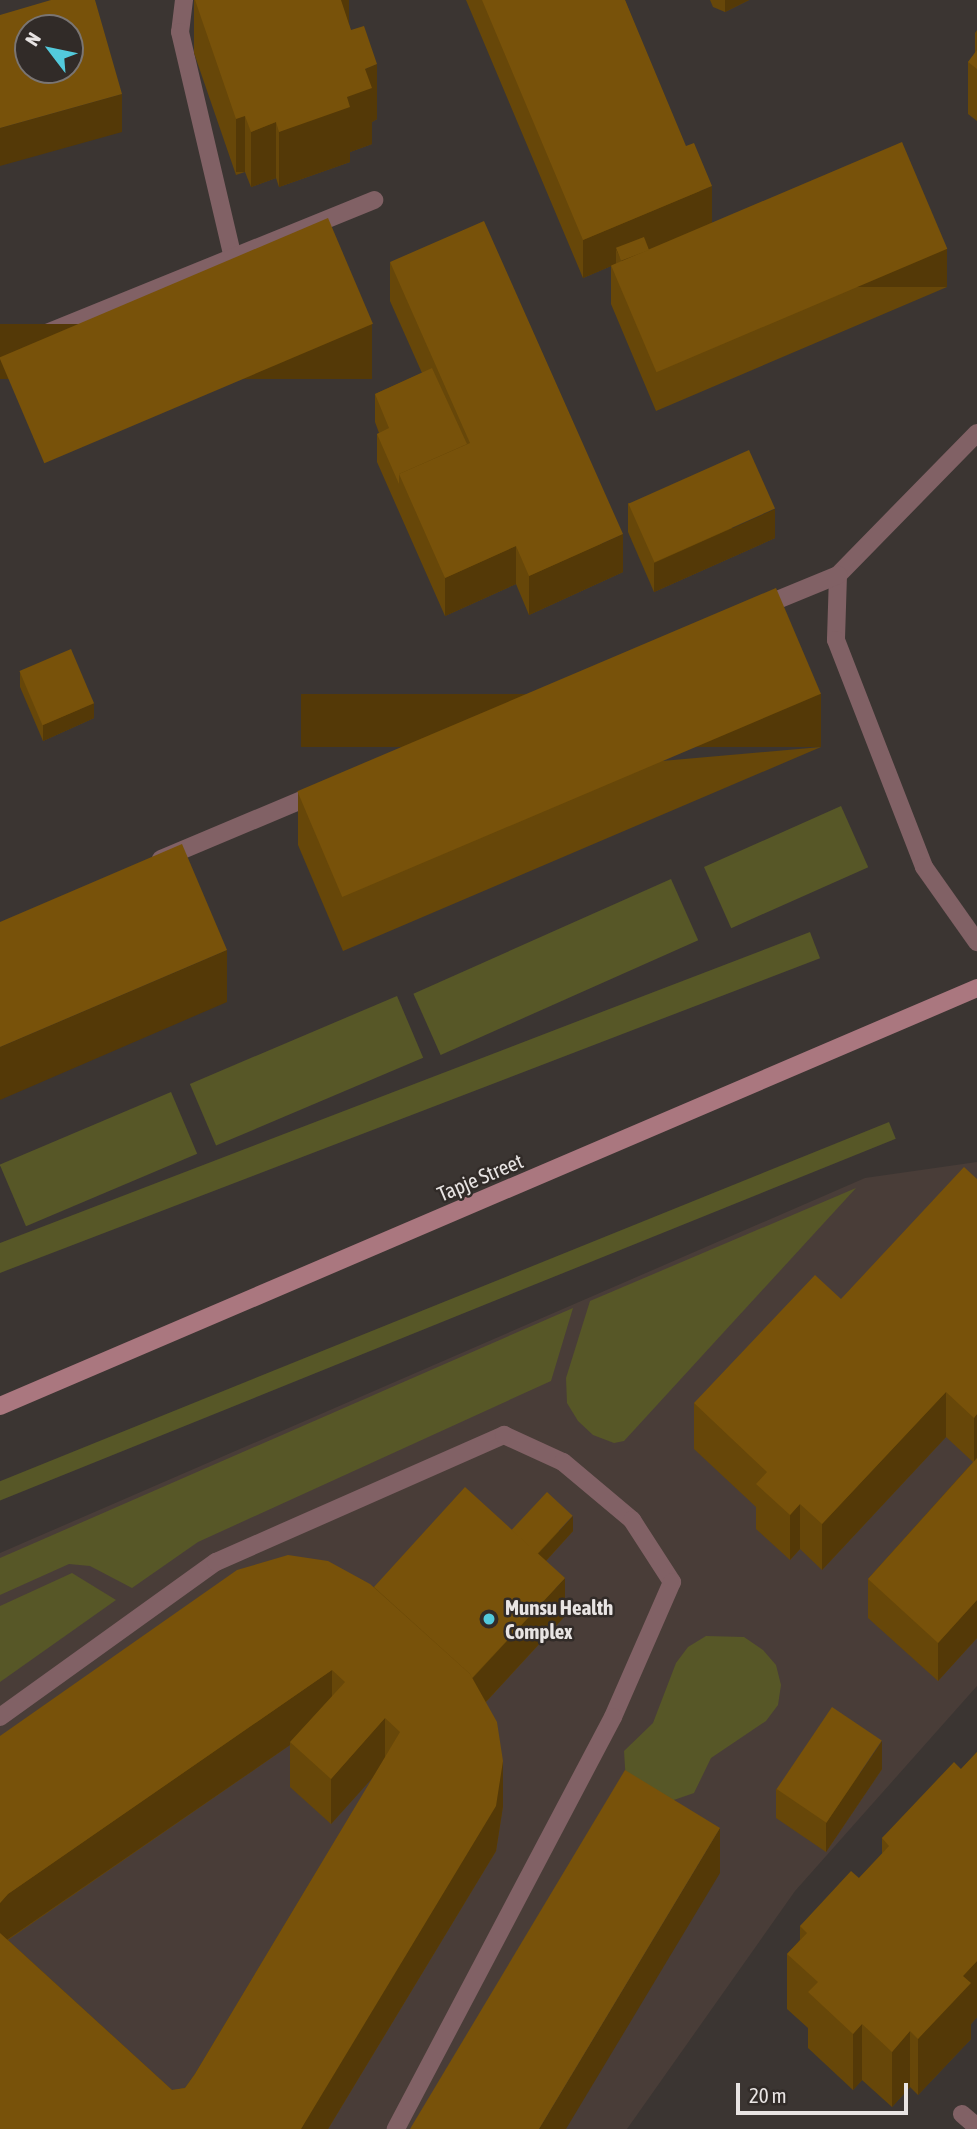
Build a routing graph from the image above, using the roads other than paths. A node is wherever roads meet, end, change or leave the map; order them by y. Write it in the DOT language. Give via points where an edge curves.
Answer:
graph roads {
  1 [pos="184,0"];
  2 [pos="374,200"];
  3 [pos="233,258"];
  4 [pos="0,352"];
  5 [pos="977,433"];
  6 [pos="838,575"];
  7 [pos="735,618"];
  8 [pos="335,786"];
  9 [pos="142,867"];
  10 [pos="977,942"];
  11 [pos="977,988"];
  12 [pos="0,1406"];
  13 [pos="0,1717"];
  14 [pos="962,2114"];
  15 [pos="977,2127"];
  16 [pos="396,2129"];
  1 -- 3 [label="street" via="180,32"];
  2 -- 3 [label="street"];
  3 -- 4 [label="street"];
  5 -- 6 [label="street"];
  6 -- 7 [label="street"];
  6 -- 10 [label="street" via="836,640 924,867"];
  8 -- 9 [label="street"];
  11 -- 12 [label="main road, Tapje Street"];
  13 -- 16 [label="street" via="216,1562 504,1435 563,1462 632,1520 672,1582 613,1717"];
  14 -- 15 [label="street"];
}
